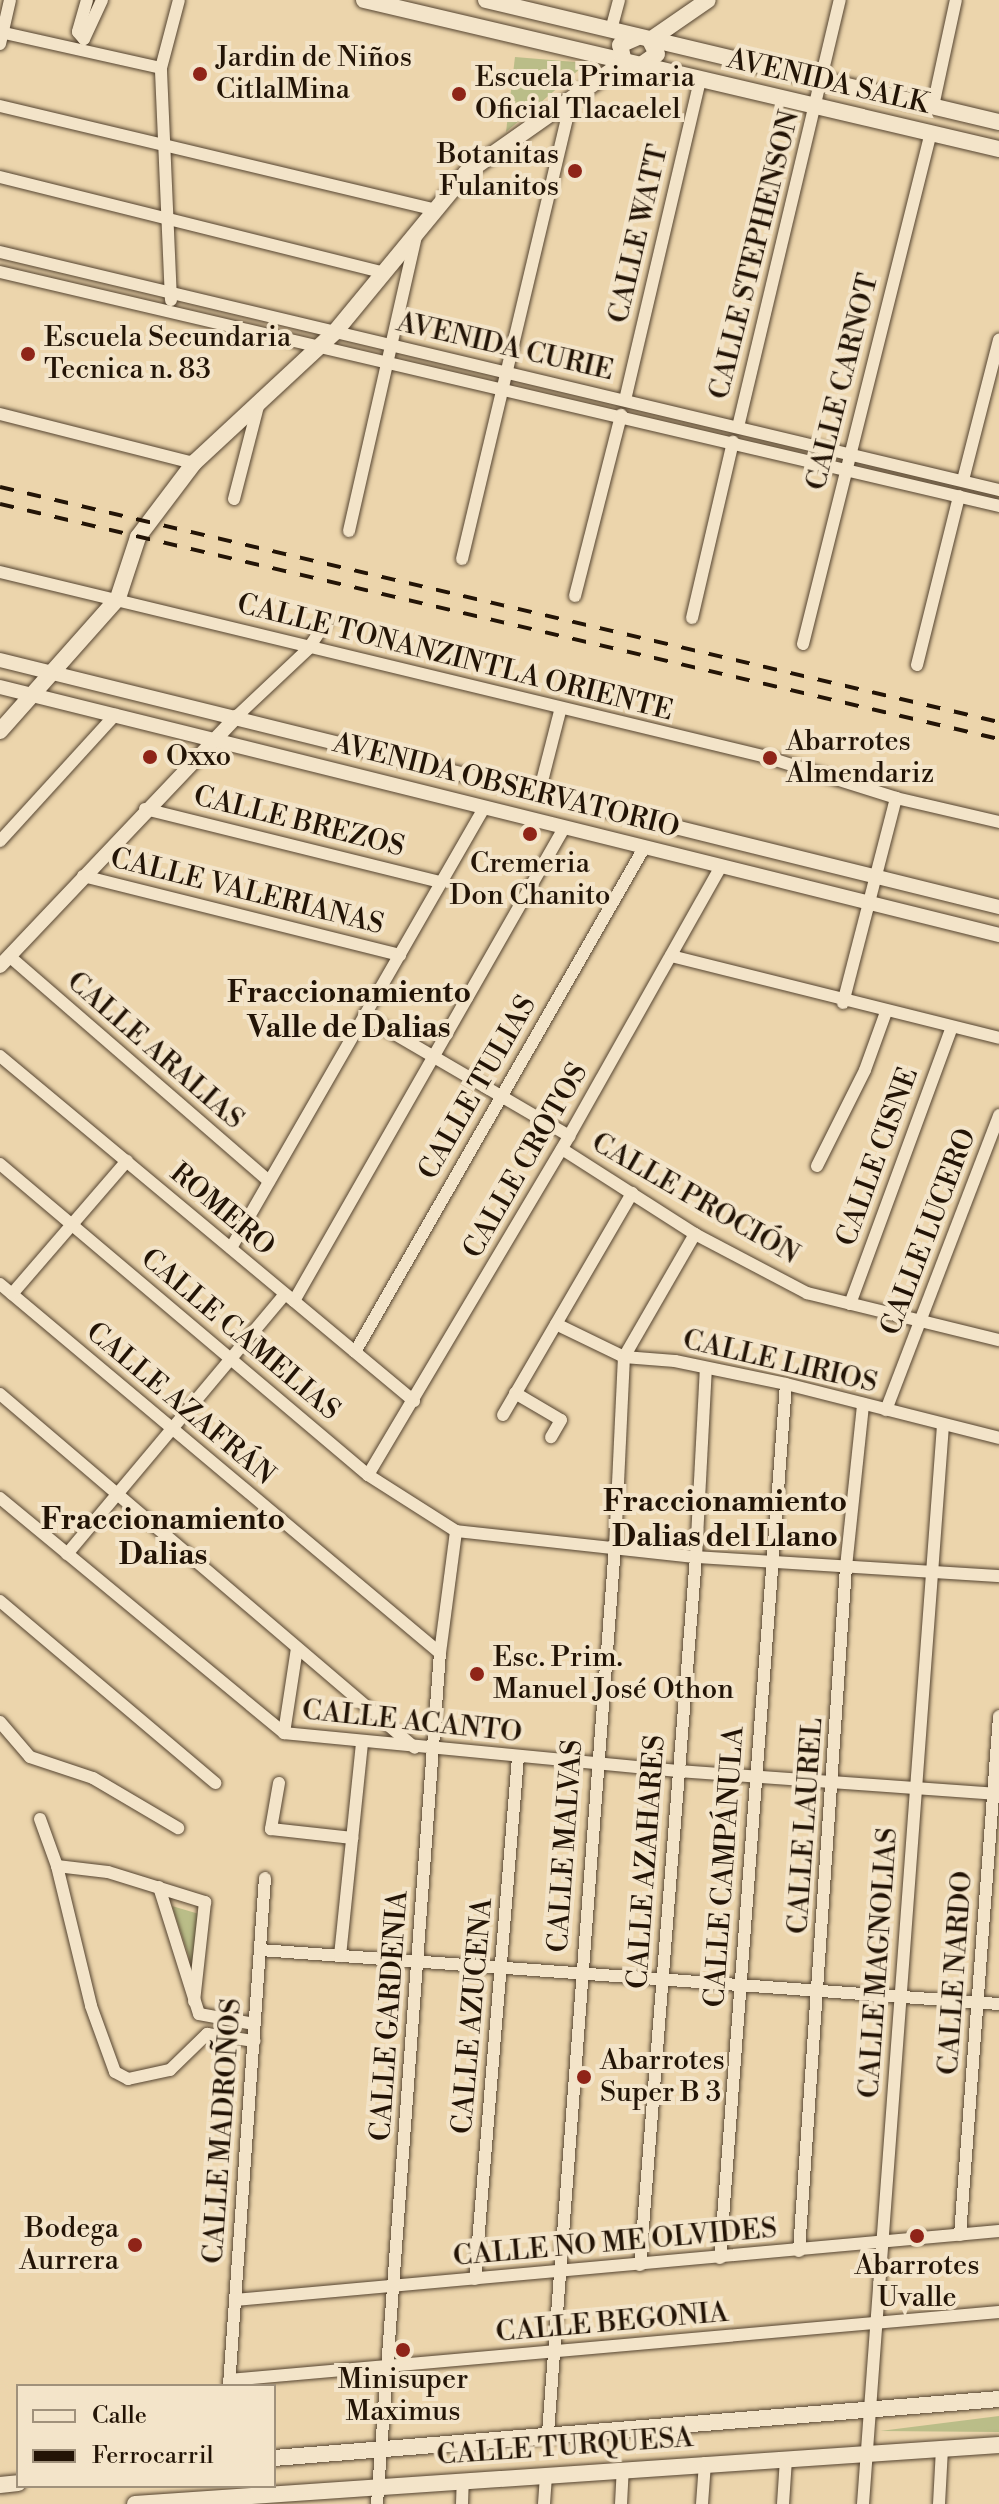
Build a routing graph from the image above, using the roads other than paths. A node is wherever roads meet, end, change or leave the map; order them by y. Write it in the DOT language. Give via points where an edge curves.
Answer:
graph roads {
  1 [pos="10,0"];
  2 [pos="87,0"];
  3 [pos="102,0"];
  4 [pos="179,0"];
  5 [pos="364,0"];
  6 [pos="486,0"];
  7 [pos="619,0"];
  8 [pos="708,0"];
  9 [pos="840,0"];
  10 [pos="956,0"];
  11 [pos="538,6"];
  12 [pos="611,30"];
  13 [pos="1,36"];
  14 [pos="644,39"];
  15 [pos="632,64"];
  16 [pos="161,68"];
  17 [pos="700,79"];
  18 [pos="822,80"];
  19 [pos="572,97"];
  20 [pos="0,106"];
  21 [pos="816,106"];
  22 [pos="933,106"];
  23 [pos="999,122"];
  24 [pos="931,132"];
  25 [pos="167,146"];
  26 [pos="999,149"];
  27 [pos="0,177"];
  28 [pos="435,210"];
  29 [pos="168,218"];
  30 [pos="416,237"];
  31 [pos="0,252"];
  32 [pos="0,272"];
  33 [pos="385,273"];
  34 [pos="172,294"];
  35 [pos="170,311"];
  36 [pos="335,332"];
  37 [pos="999,340"];
  38 [pos="317,346"];
  39 [pos="395,346"];
  40 [pos="391,362"];
  41 [pos="508,371"];
  42 [pos="506,388"];
  43 [pos="260,399"];
  44 [pos="625,400"];
  45 [pos="0,414"];
  46 [pos="621,415"];
  47 [pos="738,427"];
  48 [pos="733,442"];
  49 [pos="849,451"];
  50 [pos="194,463"];
  51 [pos="846,469"];
  52 [pos="963,480"];
  53 [pos="999,490"];
  54 [pos="959,496"];
  55 [pos="234,499"];
  56 [pos="999,506"];
  57 [pos="349,531"];
  58 [pos="462,559"];
  59 [pos="0,572"];
  60 [pos="575,596"];
  61 [pos="118,598"];
  62 [pos="692,618"];
  63 [pos="326,622"];
  64 [pos="803,644"];
  65 [pos="308,649"];
  66 [pos="0,660"];
  67 [pos="917,665"];
  68 [pos="56,673"];
  69 [pos="0,687"];
  70 [pos="33,695"];
  71 [pos="560,711"];
  72 [pos="115,715"];
  73 [pos="237,716"];
  74 [pos="0,731"];
  75 [pos="212,738"];
  76 [pos="539,793"];
  77 [pos="896,798"];
  78 [pos="484,808"];
  79 [pos="145,809"];
  80 [pos="609,811"];
  81 [pos="999,822"];
  82 [pos="564,828"];
  83 [pos="602,838"];
  84 [pos="0,841"];
  85 [pos="644,848"];
  86 [pos="755,848"];
  87 [pos="720,868"];
  88 [pos="749,875"];
  89 [pos="83,876"];
  90 [pos="875,877"];
  91 [pos="441,882"];
  92 [pos="868,906"];
  93 [pos="999,907"];
  94 [pos="999,935"];
  95 [pos="400,955"];
  96 [pos="671,956"];
  97 [pos="4,961"];
  98 [pos="843,1003"];
  99 [pos="886,1012"];
  100 [pos="364,1016"];
  101 [pos="952,1027"];
  102 [pos="999,1038"];
  103 [pos="0,1056"];
  104 [pos="433,1058"];
  105 [pos="500,1098"];
  106 [pos="999,1115"];
  107 [pos="569,1136"];
  108 [pos="562,1149"];
  109 [pos="127,1161"];
  110 [pos="0,1164"];
  111 [pos="817,1166"];
  112 [pos="269,1181"];
  113 [pos="632,1193"];
  114 [pos="72,1225"];
  115 [pos="695,1234"];
  116 [pos="231,1248"];
  117 [pos="0,1284"];
  118 [pos="12,1294"];
  119 [pos="290,1297"];
  120 [pos="850,1304"];
  121 [pos="920,1321"];
  122 [pos="556,1324"];
  123 [pos="998,1336"];
  124 [pos="355,1352"];
  125 [pos="624,1357"];
  126 [pos="231,1359"];
  127 [pos="706,1368"];
  128 [pos="786,1384"];
  129 [pos="515,1393"];
  130 [pos="0,1394"];
  131 [pos="414,1401"];
  132 [pos="863,1404"];
  133 [pos="886,1410"];
  134 [pos="503,1415"];
  135 [pos="943,1425"];
  136 [pos="173,1428"];
  137 [pos="551,1437"];
  138 [pos="999,1438"];
  139 [pos="368,1475"];
  140 [pos="119,1492"];
  141 [pos="0,1498"];
  142 [pos="456,1531"];
  143 [pos="615,1547"];
  144 [pos="67,1554"];
  145 [pos="696,1557"];
  146 [pos="771,1562"];
  147 [pos="846,1567"];
  148 [pos="932,1572"];
  149 [pos="999,1576"];
  150 [pos="0,1601"];
  151 [pos="297,1648"];
  152 [pos="440,1653"];
  153 [pos="999,1716"];
  154 [pos="0,1722"];
  155 [pos="284,1733"];
  156 [pos="362,1743"];
  157 [pos="415,1748"];
  158 [pos="433,1749"];
  159 [pos="518,1757"];
  160 [pos="595,1764"];
  161 [pos="677,1771"];
  162 [pos="755,1777"];
  163 [pos="215,1783"];
  164 [pos="279,1783"];
  165 [pos="833,1783"];
  166 [pos="916,1788"];
  167 [pos="996,1794"];
  168 [pos="40,1819"];
  169 [pos="178,1828"];
  170 [pos="353,1838"];
  171 [pos="57,1866"];
  172 [pos="265,1878"];
  173 [pos="159,1887"];
  174 [pos="260,1950"];
  175 [pos="340,1956"];
  176 [pos="418,1962"];
  177 [pos="501,1968"];
  178 [pos="581,1973"];
  179 [pos="662,1979"];
  180 [pos="741,1985"];
  181 [pos="820,1991"];
  182 [pos="901,1996"];
  183 [pos="194,2001"];
  184 [pos="978,2002"];
  185 [pos="999,2004"];
  186 [pos="254,2024"];
  187 [pos="254,2041"];
  188 [pos="999,2231"];
  189 [pos="960,2235"];
  190 [pos="882,2243"];
  191 [pos="799,2251"];
  192 [pos="720,2258"];
  193 [pos="640,2265"];
  194 [pos="560,2272"];
  195 [pos="475,2279"];
  196 [pos="394,2286"];
  197 [pos="235,2300"];
  198 [pos="999,2312"];
  199 [pos="876,2324"];
  200 [pos="554,2352"];
  201 [pos="388,2366"];
  202 [pos="229,2383"];
  203 [pos="999,2399"];
  204 [pos="870,2411"];
  205 [pos="548,2433"];
  206 [pos="999,2445"];
  207 [pos="382,2448"];
  208 [pos="942,2448"];
  209 [pos="867,2454"];
  210 [pos="276,2458"];
  211 [pos="786,2459"];
  212 [pos="705,2463"];
  213 [pos="623,2470"];
  214 [pos="546,2477"];
  215 [pos="463,2480"];
  216 [pos="378,2496"];
  217 [pos="298,2498"];
  218 [pos="220,2501"];
  219 [pos="135,2504"];
  220 [pos="148,2504"];
  221 [pos="462,2504"];
  222 [pos="544,2504"];
  223 [pos="621,2504"];
  224 [pos="702,2504"];
  225 [pos="783,2504"];
  226 [pos="863,2504"];
  227 [pos="939,2504"];
  1 -- 13 [label="street"];
  2 -- 3 [label="street" via="78,32 84,39"];
  4 -- 16 [label="street"];
  5 -- 15 [label="main road, AVENIDA SALK"];
  6 -- 11 [label="main road, AVENIDA SALK"];
  7 -- 12 [label="street"];
  8 -- 14 [label="main road"];
  9 -- 18 [label="street, CALLE STEPHENSON"];
  10 -- 22 [label="street"];
  11 -- 12 [label="main road, AVENIDA SALK"];
  12 -- 14 [label="main road, AVENIDA SALK"];
  13 -- 16 [label="street"];
  14 -- 15 [label="main road" via="655,58"];
  14 -- 15 [label="main road" via="620,45"];
  14 -- 18 [label="main road, AVENIDA SALK"];
  15 -- 17 [label="main road, AVENIDA SALK"];
  15 -- 19 [label="main road"];
  16 -- 25 [label="street"];
  17 -- 21 [label="main road, AVENIDA SALK"];
  17 -- 44 [label="street, CALLE WATT"];
  18 -- 21 [label="street, CALLE STEPHENSON"];
  18 -- 22 [label="main road, AVENIDA SALK"];
  19 -- 28 [label="main road" via="466,173"];
  19 -- 41 [label="street"];
  20 -- 25 [label="street"];
  21 -- 24 [label="main road, AVENIDA SALK"];
  21 -- 47 [label="street, CALLE STEPHENSON"];
  22 -- 23 [label="main road, AVENIDA SALK"];
  24 -- 26 [label="main road, AVENIDA SALK"];
  24 -- 49 [label="street, CALLE CARNOT"];
  25 -- 28 [label="street"];
  25 -- 29 [label="street"];
  27 -- 29 [label="street"];
  28 -- 30 [label="main road"];
  29 -- 33 [label="street"];
  29 -- 34 [label="street"];
  30 -- 33 [label="main road"];
  30 -- 39 [label="street"];
  31 -- 34 [label="street, AVENIDA CURIE"];
  32 -- 35 [label="street, AVENIDA CURIE"];
  33 -- 36 [label="main road"];
  34 -- 35 [label="street"];
  34 -- 36 [label="street, AVENIDA CURIE"];
  35 -- 38 [label="street, AVENIDA CURIE"];
  36 -- 38 [label="main road"];
  36 -- 39 [label="street, AVENIDA CURIE"];
  37 -- 52 [label="street"];
  38 -- 40 [label="street, AVENIDA CURIE"];
  38 -- 43 [label="main road"];
  39 -- 40 [label="street"];
  39 -- 41 [label="street, AVENIDA CURIE"];
  40 -- 42 [label="street, AVENIDA CURIE"];
  40 -- 57 [label="street"];
  41 -- 42 [label="street"];
  41 -- 44 [label="street, AVENIDA CURIE"];
  42 -- 46 [label="street, AVENIDA CURIE"];
  42 -- 58 [label="street"];
  43 -- 50 [label="main road"];
  43 -- 55 [label="street"];
  44 -- 47 [label="street, AVENIDA CURIE"];
  45 -- 50 [label="street"];
  46 -- 48 [label="street, AVENIDA CURIE"];
  46 -- 60 [label="street"];
  47 -- 49 [label="street, AVENIDA CURIE"];
  48 -- 51 [label="street, AVENIDA CURIE"];
  48 -- 62 [label="street, CALLE STEPHENSON"];
  49 -- 51 [label="street, CALLE CARNOT"];
  49 -- 52 [label="street, AVENIDA CURIE"];
  50 -- 61 [label="main road" via="138,537"];
  51 -- 54 [label="street, AVENIDA CURIE"];
  51 -- 64 [label="street, CALLE CARNOT"];
  52 -- 53 [label="street, AVENIDA CURIE"];
  54 -- 56 [label="street, AVENIDA CURIE"];
  54 -- 67 [label="street"];
  59 -- 61 [label="street, CALLE TONANZINTLA ORIENTE"];
  61 -- 65 [label="street, CALLE TONANZINTLA ORIENTE"];
  61 -- 68 [label="main road"];
  63 -- 65 [label="street"];
  65 -- 71 [label="street, CALLE TONANZINTLA ORIENTE"];
  65 -- 73 [label="street"];
  66 -- 68 [label="street, AVENIDA OBSERVATORIO"];
  68 -- 70 [label="main road"];
  68 -- 73 [label="street, AVENIDA OBSERVATORIO"];
  69 -- 70 [label="street, AVENIDA OBSERVATORIO"];
  70 -- 72 [label="street, AVENIDA OBSERVATORIO"];
  70 -- 74 [label="main road"];
  71 -- 76 [label="street"];
  71 -- 77 [label="street, CALLE TONANZINTLA ORIENTE" via="763,756"];
  72 -- 75 [label="street, AVENIDA OBSERVATORIO"];
  72 -- 84 [label="street"];
  73 -- 75 [label="street"];
  73 -- 76 [label="street, AVENIDA OBSERVATORIO"];
  75 -- 78 [label="street, AVENIDA OBSERVATORIO"];
  75 -- 79 [label="street"];
  76 -- 80 [label="street, AVENIDA OBSERVATORIO"];
  77 -- 81 [label="street, CALLE TONANZINTLA ORIENTE"];
  77 -- 90 [label="street"];
  78 -- 82 [label="street, AVENIDA OBSERVATORIO"];
  78 -- 91 [label="street"];
  79 -- 89 [label="street"];
  79 -- 91 [label="street, CALLE BREZOS"];
  80 -- 83 [label="street"];
  80 -- 86 [label="street, AVENIDA OBSERVATORIO"];
  82 -- 83 [label="street, AVENIDA OBSERVATORIO"];
  82 -- 104 [label="street"];
  83 -- 85 [label="street, AVENIDA OBSERVATORIO"];
  85 -- 87 [label="street, AVENIDA OBSERVATORIO"];
  85 -- 105 [label="street, CALLE TULIAS"];
  86 -- 88 [label="street"];
  86 -- 90 [label="street, AVENIDA OBSERVATORIO"];
  87 -- 88 [label="street, AVENIDA OBSERVATORIO"];
  87 -- 96 [label="street, CALLE CROTOS"];
  88 -- 92 [label="street, AVENIDA OBSERVATORIO"];
  89 -- 95 [label="street, CALLE VALERIANAS"];
  89 -- 97 [label="street"];
  90 -- 92 [label="street"];
  90 -- 93 [label="street, AVENIDA OBSERVATORIO"];
  91 -- 95 [label="street"];
  92 -- 94 [label="street, AVENIDA OBSERVATORIO"];
  92 -- 98 [label="street"];
  95 -- 100 [label="street"];
  96 -- 98 [label="street"];
  96 -- 107 [label="street, CALLE CROTOS"];
  97 -- 112 [label="street, CALLE ARALIAS"];
  98 -- 99 [label="street"];
  99 -- 101 [label="street"];
  99 -- 111 [label="street" via="865,1070"];
  100 -- 104 [label="street"];
  100 -- 112 [label="street"];
  101 -- 102 [label="street"];
  101 -- 120 [label="street, CALLE CISNE"];
  103 -- 109 [label="street, ROMERO"];
  104 -- 105 [label="street"];
  104 -- 119 [label="street"];
  105 -- 107 [label="street"];
  105 -- 124 [label="street, CALLE TULIAS"];
  106 -- 121 [label="street, CALLE LUCERO"];
  107 -- 108 [label="street, CALLE CROTOS"];
  108 -- 113 [label="street, CALLE PROCIÓN"];
  108 -- 131 [label="street, CALLE CROTOS"];
  109 -- 114 [label="street"];
  109 -- 116 [label="street, ROMERO"];
  110 -- 114 [label="street, CALLE CAMELIAS"];
  112 -- 116 [label="street"];
  113 -- 115 [label="street, CALLE PROCIÓN"];
  113 -- 122 [label="street"];
  114 -- 118 [label="street"];
  114 -- 126 [label="street, CALLE CAMELIAS"];
  115 -- 120 [label="street, CALLE PROCIÓN" via="807,1293"];
  115 -- 125 [label="street, CALLE MALVAS"];
  116 -- 119 [label="street, ROMERO"];
  117 -- 118 [label="street, CALLE AZAFRÁN"];
  118 -- 136 [label="street, CALLE AZAFRÁN"];
  119 -- 124 [label="street, ROMERO"];
  119 -- 126 [label="street"];
  120 -- 121 [label="street, CALLE PROCIÓN"];
  121 -- 123 [label="street, CALLE PROCIÓN"];
  121 -- 133 [label="street, CALLE LUCERO"];
  122 -- 125 [label="street, CALLE LIRIOS"];
  122 -- 129 [label="street"];
  124 -- 131 [label="street, ROMERO"];
  125 -- 127 [label="street, CALLE LIRIOS"];
  125 -- 143 [label="street, CALLE MALVAS"];
  126 -- 136 [label="street"];
  126 -- 139 [label="street, CALLE CAMELIAS"];
  127 -- 128 [label="street, CALLE LIRIOS"];
  127 -- 145 [label="street, CALLE AZAHARES"];
  128 -- 132 [label="street, CALLE LIRIOS"];
  128 -- 146 [label="street, CALLE CAMPÁNULA"];
  129 -- 134 [label="street"];
  129 -- 137 [label="street" via="561,1420"];
  130 -- 140 [label="street"];
  131 -- 139 [label="street, CALLE CROTOS"];
  132 -- 133 [label="street, CALLE LIRIOS"];
  132 -- 147 [label="street, CALLE LAUREL"];
  133 -- 135 [label="street, CALLE LIRIOS"];
  135 -- 138 [label="street, CALLE LIRIOS"];
  135 -- 148 [label="street, CALLE MAGNOLIAS"];
  136 -- 140 [label="street"];
  136 -- 152 [label="street, CALLE AZAFRÁN"];
  139 -- 142 [label="street, CALLE CAMELIAS"];
  140 -- 144 [label="street"];
  140 -- 151 [label="street"];
  141 -- 144 [label="street, CALLE ACANTO"];
  142 -- 143 [label="street"];
  142 -- 152 [label="street, CALLE GARDENIA"];
  143 -- 145 [label="street"];
  143 -- 160 [label="street, CALLE MALVAS"];
  144 -- 155 [label="street, CALLE ACANTO"];
  145 -- 146 [label="street"];
  145 -- 161 [label="street, CALLE AZAHARES"];
  146 -- 147 [label="street"];
  146 -- 162 [label="street, CALLE CAMPÁNULA"];
  147 -- 148 [label="street"];
  147 -- 165 [label="street, CALLE LAUREL"];
  148 -- 149 [label="street"];
  148 -- 166 [label="street, CALLE MAGNOLIAS"];
  150 -- 163 [label="street"];
  151 -- 155 [label="street"];
  151 -- 157 [label="street"];
  152 -- 158 [label="street, CALLE GARDENIA"];
  153 -- 167 [label="street, CALLE NARDO"];
  154 -- 169 [label="street" via="30,1757 93,1778"];
  155 -- 156 [label="street, CALLE ACANTO"];
  156 -- 157 [label="street, CALLE ACANTO"];
  156 -- 170 [label="street"];
  157 -- 158 [label="street, CALLE ACANTO"];
  158 -- 159 [label="street, CALLE ACANTO"];
  158 -- 176 [label="street, CALLE GARDENIA"];
  159 -- 160 [label="street, CALLE ACANTO"];
  159 -- 177 [label="street, CALLE AZUCENA"];
  160 -- 161 [label="street, CALLE ACANTO"];
  160 -- 178 [label="street, CALLE MALVAS"];
  161 -- 162 [label="street, CALLE ACANTO"];
  161 -- 179 [label="street, CALLE AZAHARES"];
  162 -- 165 [label="street, CALLE ACANTO"];
  162 -- 180 [label="street, CALLE CAMPÁNULA"];
  164 -- 170 [label="street" via="271,1829"];
  165 -- 166 [label="street, CALLE ACANTO"];
  165 -- 181 [label="street, CALLE LAUREL"];
  166 -- 167 [label="street, CALLE ACANTO"];
  166 -- 182 [label="street, CALLE MAGNOLIAS"];
  167 -- 184 [label="street, CALLE NARDO"];
  168 -- 171 [label="street"];
  170 -- 175 [label="street"];
  171 -- 173 [label="street"];
  171 -- 187 [label="street" via="91,2006 121,2077 170,2070 207,2034"];
  172 -- 174 [label="street, CALLE MADROÑOS"];
  173 -- 183 [label="street"];
  173 -- 183 [label="street" via="205,1902"];
  174 -- 175 [label="street"];
  174 -- 186 [label="street, CALLE MADROÑOS"];
  175 -- 176 [label="street"];
  176 -- 177 [label="street"];
  176 -- 196 [label="street, CALLE GARDENIA"];
  177 -- 178 [label="street"];
  177 -- 195 [label="street, CALLE AZUCENA"];
  178 -- 179 [label="street"];
  178 -- 194 [label="street, CALLE MALVAS"];
  179 -- 180 [label="street"];
  179 -- 193 [label="street, CALLE AZAHARES"];
  180 -- 181 [label="street"];
  180 -- 192 [label="street, CALLE CAMPÁNULA"];
  181 -- 182 [label="street"];
  181 -- 191 [label="street, CALLE LAUREL"];
  182 -- 184 [label="street"];
  182 -- 190 [label="street, CALLE MAGNOLIAS"];
  183 -- 186 [label="street" via="205,2018"];
  184 -- 185 [label="street"];
  184 -- 189 [label="street, CALLE NARDO"];
  186 -- 187 [label="street, CALLE MADROÑOS"];
  187 -- 197 [label="street, CALLE MADROÑOS"];
  188 -- 189 [label="street, CALLE NO ME OLVIDES"];
  189 -- 190 [label="street, CALLE NO ME OLVIDES"];
  190 -- 191 [label="street, CALLE NO ME OLVIDES"];
  190 -- 199 [label="street, CALLE MAGNOLIAS"];
  191 -- 192 [label="street, CALLE NO ME OLVIDES"];
  192 -- 193 [label="street, CALLE NO ME OLVIDES"];
  193 -- 194 [label="street, CALLE NO ME OLVIDES"];
  194 -- 195 [label="street, CALLE NO ME OLVIDES"];
  194 -- 200 [label="street, CALLE MALVAS"];
  195 -- 196 [label="street, CALLE NO ME OLVIDES"];
  196 -- 197 [label="street, CALLE NO ME OLVIDES"];
  196 -- 201 [label="street, CALLE GARDENIA"];
  197 -- 202 [label="street, CALLE MADROÑOS"];
  198 -- 199 [label="street, CALLE BEGONIA"];
  199 -- 200 [label="street, CALLE BEGONIA"];
  199 -- 204 [label="street, CALLE MAGNOLIAS"];
  200 -- 201 [label="street, CALLE BEGONIA"];
  200 -- 205 [label="street, CALLE MALVAS"];
  201 -- 202 [label="street, CALLE BEGONIA"];
  201 -- 207 [label="street, CALLE GARDENIA"];
  203 -- 204 [label="main road, CALLE TURQUESA"];
  204 -- 205 [label="main road, CALLE TURQUESA"];
  204 -- 209 [label="street, CALLE MAGNOLIAS"];
  205 -- 207 [label="main road, CALLE TURQUESA"];
  206 -- 208 [label="main road, CALLE TURQUESA"];
  207 -- 210 [label="main road, CALLE TURQUESA"];
  207 -- 216 [label="street, CALLE GARDENIA"];
  208 -- 209 [label="main road, CALLE TURQUESA"];
  208 -- 227 [label="street"];
  209 -- 211 [label="main road, CALLE TURQUESA"];
  209 -- 226 [label="street, CALLE MAGNOLIAS"];
  211 -- 212 [label="main road, CALLE TURQUESA"];
  211 -- 225 [label="street"];
  212 -- 213 [label="main road, CALLE TURQUESA"];
  212 -- 224 [label="street"];
  213 -- 214 [label="main road, CALLE TURQUESA"];
  213 -- 223 [label="street"];
  214 -- 215 [label="main road, CALLE TURQUESA"];
  214 -- 222 [label="street"];
  215 -- 216 [label="main road, CALLE TURQUESA"];
  215 -- 221 [label="street"];
  216 -- 217 [label="main road, CALLE TURQUESA"];
  217 -- 218 [label="main road, CALLE TURQUESA"];
  218 -- 220 [label="main road, CALLE TURQUESA"];
  219 -- 220 [label="main road, CALLE TURQUESA"];
}
